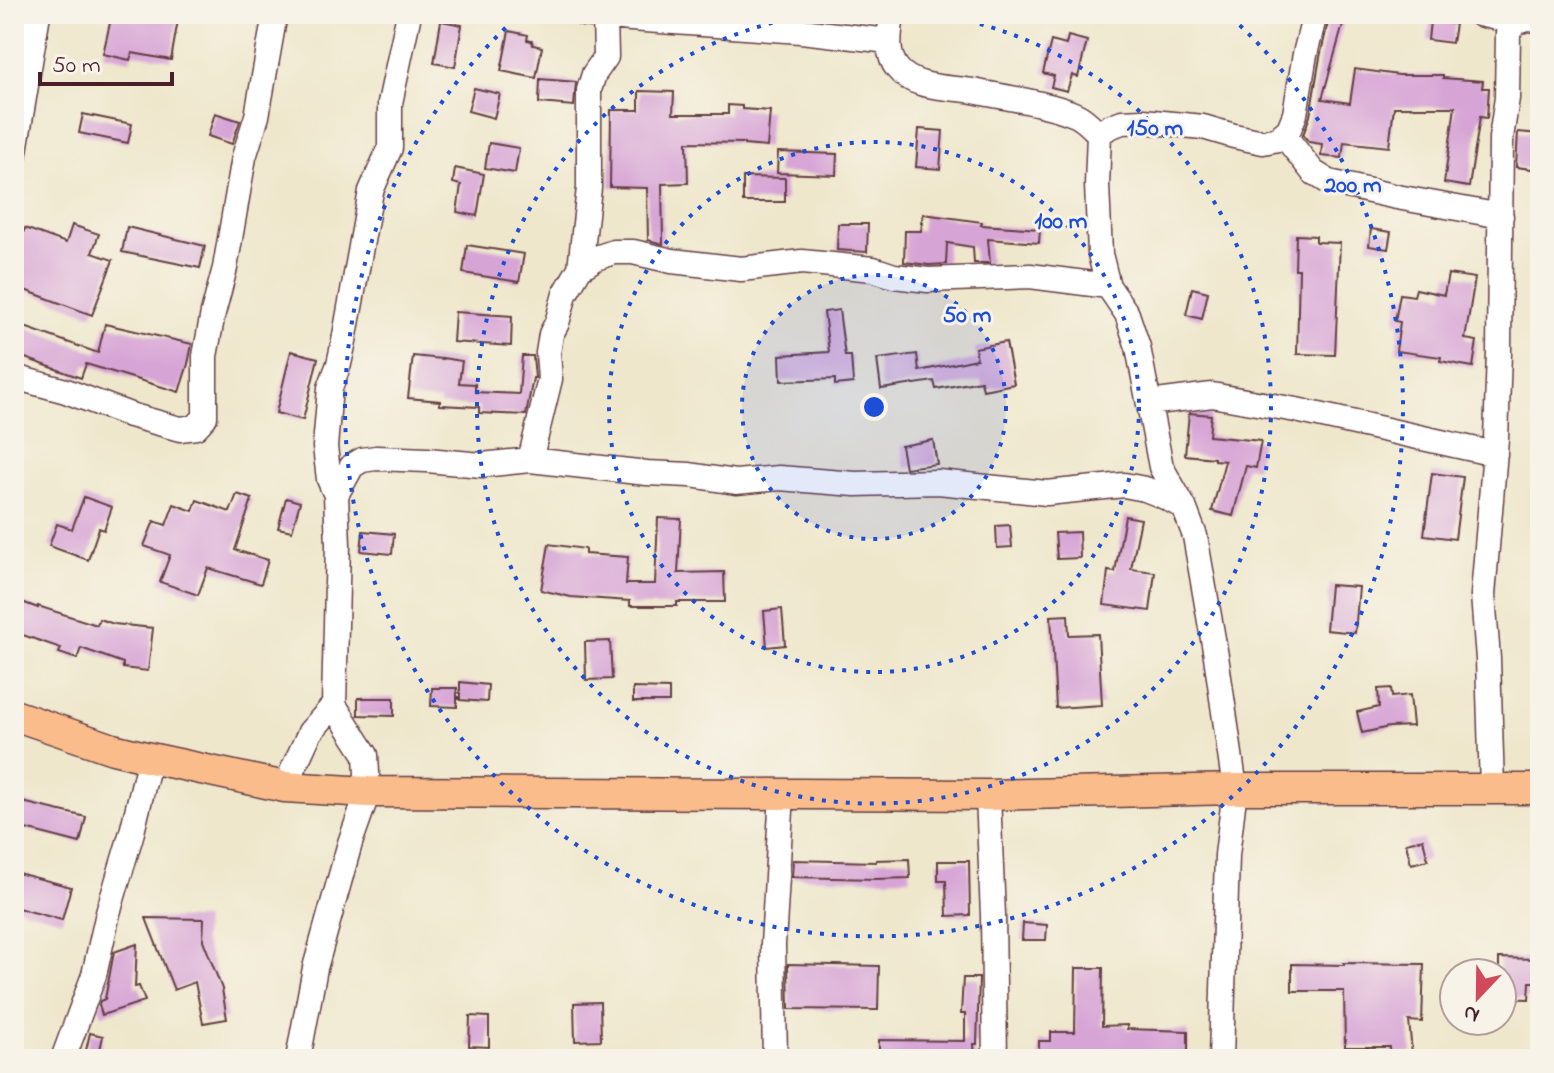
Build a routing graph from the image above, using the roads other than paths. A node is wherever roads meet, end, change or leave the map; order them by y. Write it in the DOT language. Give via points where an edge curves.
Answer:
graph roads {
  1 [pos="38,14"];
  2 [pos="275,14"];
  3 [pos="409,14"];
  4 [pos="892,14"];
  5 [pos="1315,14"];
  6 [pos="1479,14"];
  7 [pos="595,15"];
  8 [pos="1540,20"];
  9 [pos="1515,22"];
  10 [pos="889,41"];
  11 [pos="1099,134"];
  12 [pos="1283,134"];
  13 [pos="15,146"];
  14 [pos="1501,216"];
  15 [pos="580,268"];
  16 [pos="1108,286"];
  17 [pos="14,377"];
  18 [pos="1149,403"];
  19 [pos="1495,454"];
  20 [pos="530,460"];
  21 [pos="336,495"];
  22 [pos="1184,507"];
  23 [pos="334,705"];
  24 [pos="14,715"];
  25 [pos="150,758"];
  26 [pos="285,787"];
  27 [pos="1492,788"];
  28 [pos="1235,789"];
  29 [pos="1540,789"];
  30 [pos="368,792"];
  31 [pos="782,794"];
  32 [pos="988,795"];
  33 [pos="63,1059"];
  34 [pos="298,1059"];
  35 [pos="775,1059"];
  36 [pos="995,1059"];
  37 [pos="1221,1059"];
  1 -- 13 [label="street"];
  2 -- 17 [label="street" via="205,356 205,417 196,427 180,429"];
  3 -- 21 [label="street" via="390,103 390,148 371,191 330,388 325,447"];
  4 -- 10 [label="street"];
  5 -- 12 [label="street" via="1295,114"];
  6 -- 9 [label="street"];
  7 -- 10 [label="street"];
  7 -- 15 [label="street" via="606,57 589,90 589,188"];
  8 -- 9 [label="street"];
  9 -- 14 [label="street" via="1508,33"];
  10 -- 11 [label="street" via="896,66 915,80 1051,107 1077,115"];
  11 -- 12 [label="street" via="1122,122 1143,121 1203,127 1263,142"];
  11 -- 16 [label="street" via="1098,231"];
  12 -- 14 [label="street" via="1313,172 1329,182"];
  14 -- 19 [label="street"];
  15 -- 16 [label="street" via="614,252 633,252 741,269 802,262 928,280 1030,276"];
  15 -- 20 [label="street" via="551,334 550,379"];
  16 -- 18 [label="street" via="1127,314"];
  18 -- 19 [label="street" via="1212,395"];
  18 -- 22 [label="street" via="1161,467"];
  19 -- 27 [label="street" via="1483,595"];
  20 -- 21 [label="street" via="482,465 362,460 352,466"];
  20 -- 22 [label="street" via="736,482 938,482 1047,493 1124,485"];
  21 -- 23 [label="street"];
  22 -- 28 [label="street" via="1203,580"];
  23 -- 26 [label="street" via="310,732"];
  23 -- 30 [label="street" via="366,755"];
  24 -- 25 [label="main road"];
  25 -- 26 [label="main road"];
  25 -- 33 [label="street" via="94,975"];
  26 -- 30 [label="main road"];
  27 -- 28 [label="main road"];
  27 -- 29 [label="main road"];
  28 -- 32 [label="main road"];
  28 -- 37 [label="street" via="1227,855"];
  30 -- 31 [label="main road"];
  30 -- 34 [label="street" via="315,968"];
  31 -- 32 [label="main road"];
  31 -- 35 [label="street" via="773,944"];
  32 -- 36 [label="street"];
}
